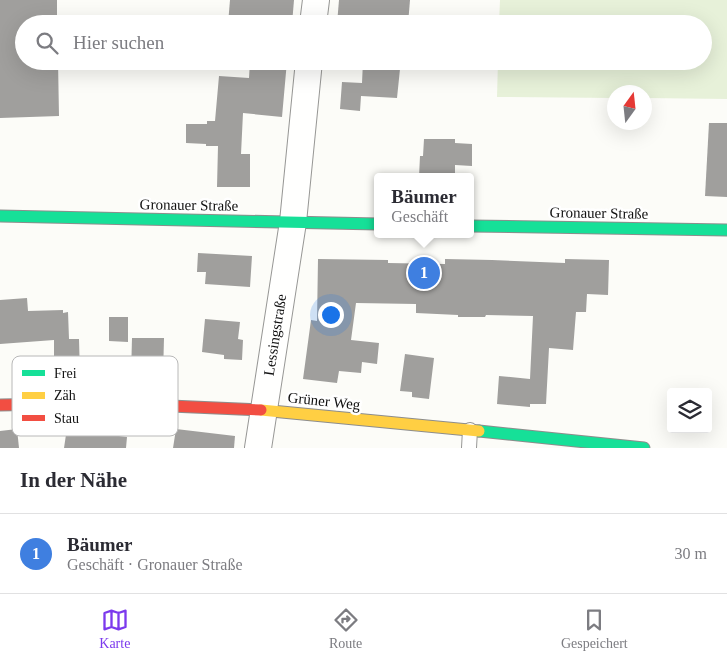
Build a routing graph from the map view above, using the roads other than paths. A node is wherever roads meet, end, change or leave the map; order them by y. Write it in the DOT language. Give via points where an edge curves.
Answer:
graph roads {
  1 [pos="316,0"];
  2 [pos="314,15"];
  3 [pos="309,70"];
  4 [pos="0,216"];
  5 [pos="293,222"];
  6 [pos="374,224"];
  7 [pos="474,226"];
  8 [pos="727,230"];
  9 [pos="178,406"];
  10 [pos="264,410"];
  11 [pos="470,430"];
  12 [pos="258,448"];
  13 [pos="469,448"];
  14 [pos="644,448"];
  1 -- 2 [label="street"];
  3 -- 5 [label="street, Lessingstraße"];
  4 -- 5 [label="street, Gronauer Straße"];
  5 -- 6 [label="street, Gronauer Straße"];
  5 -- 10 [label="street, Lessingstraße"];
  7 -- 8 [label="street, Gronauer Straße"];
  9 -- 10 [label="street, Grüner Weg"];
  10 -- 11 [label="street, Grüner Weg"];
  10 -- 12 [label="street, Lessingstraße"];
  11 -- 13 [label="lane"];
  11 -- 14 [label="street, Grüner Weg"];
}
